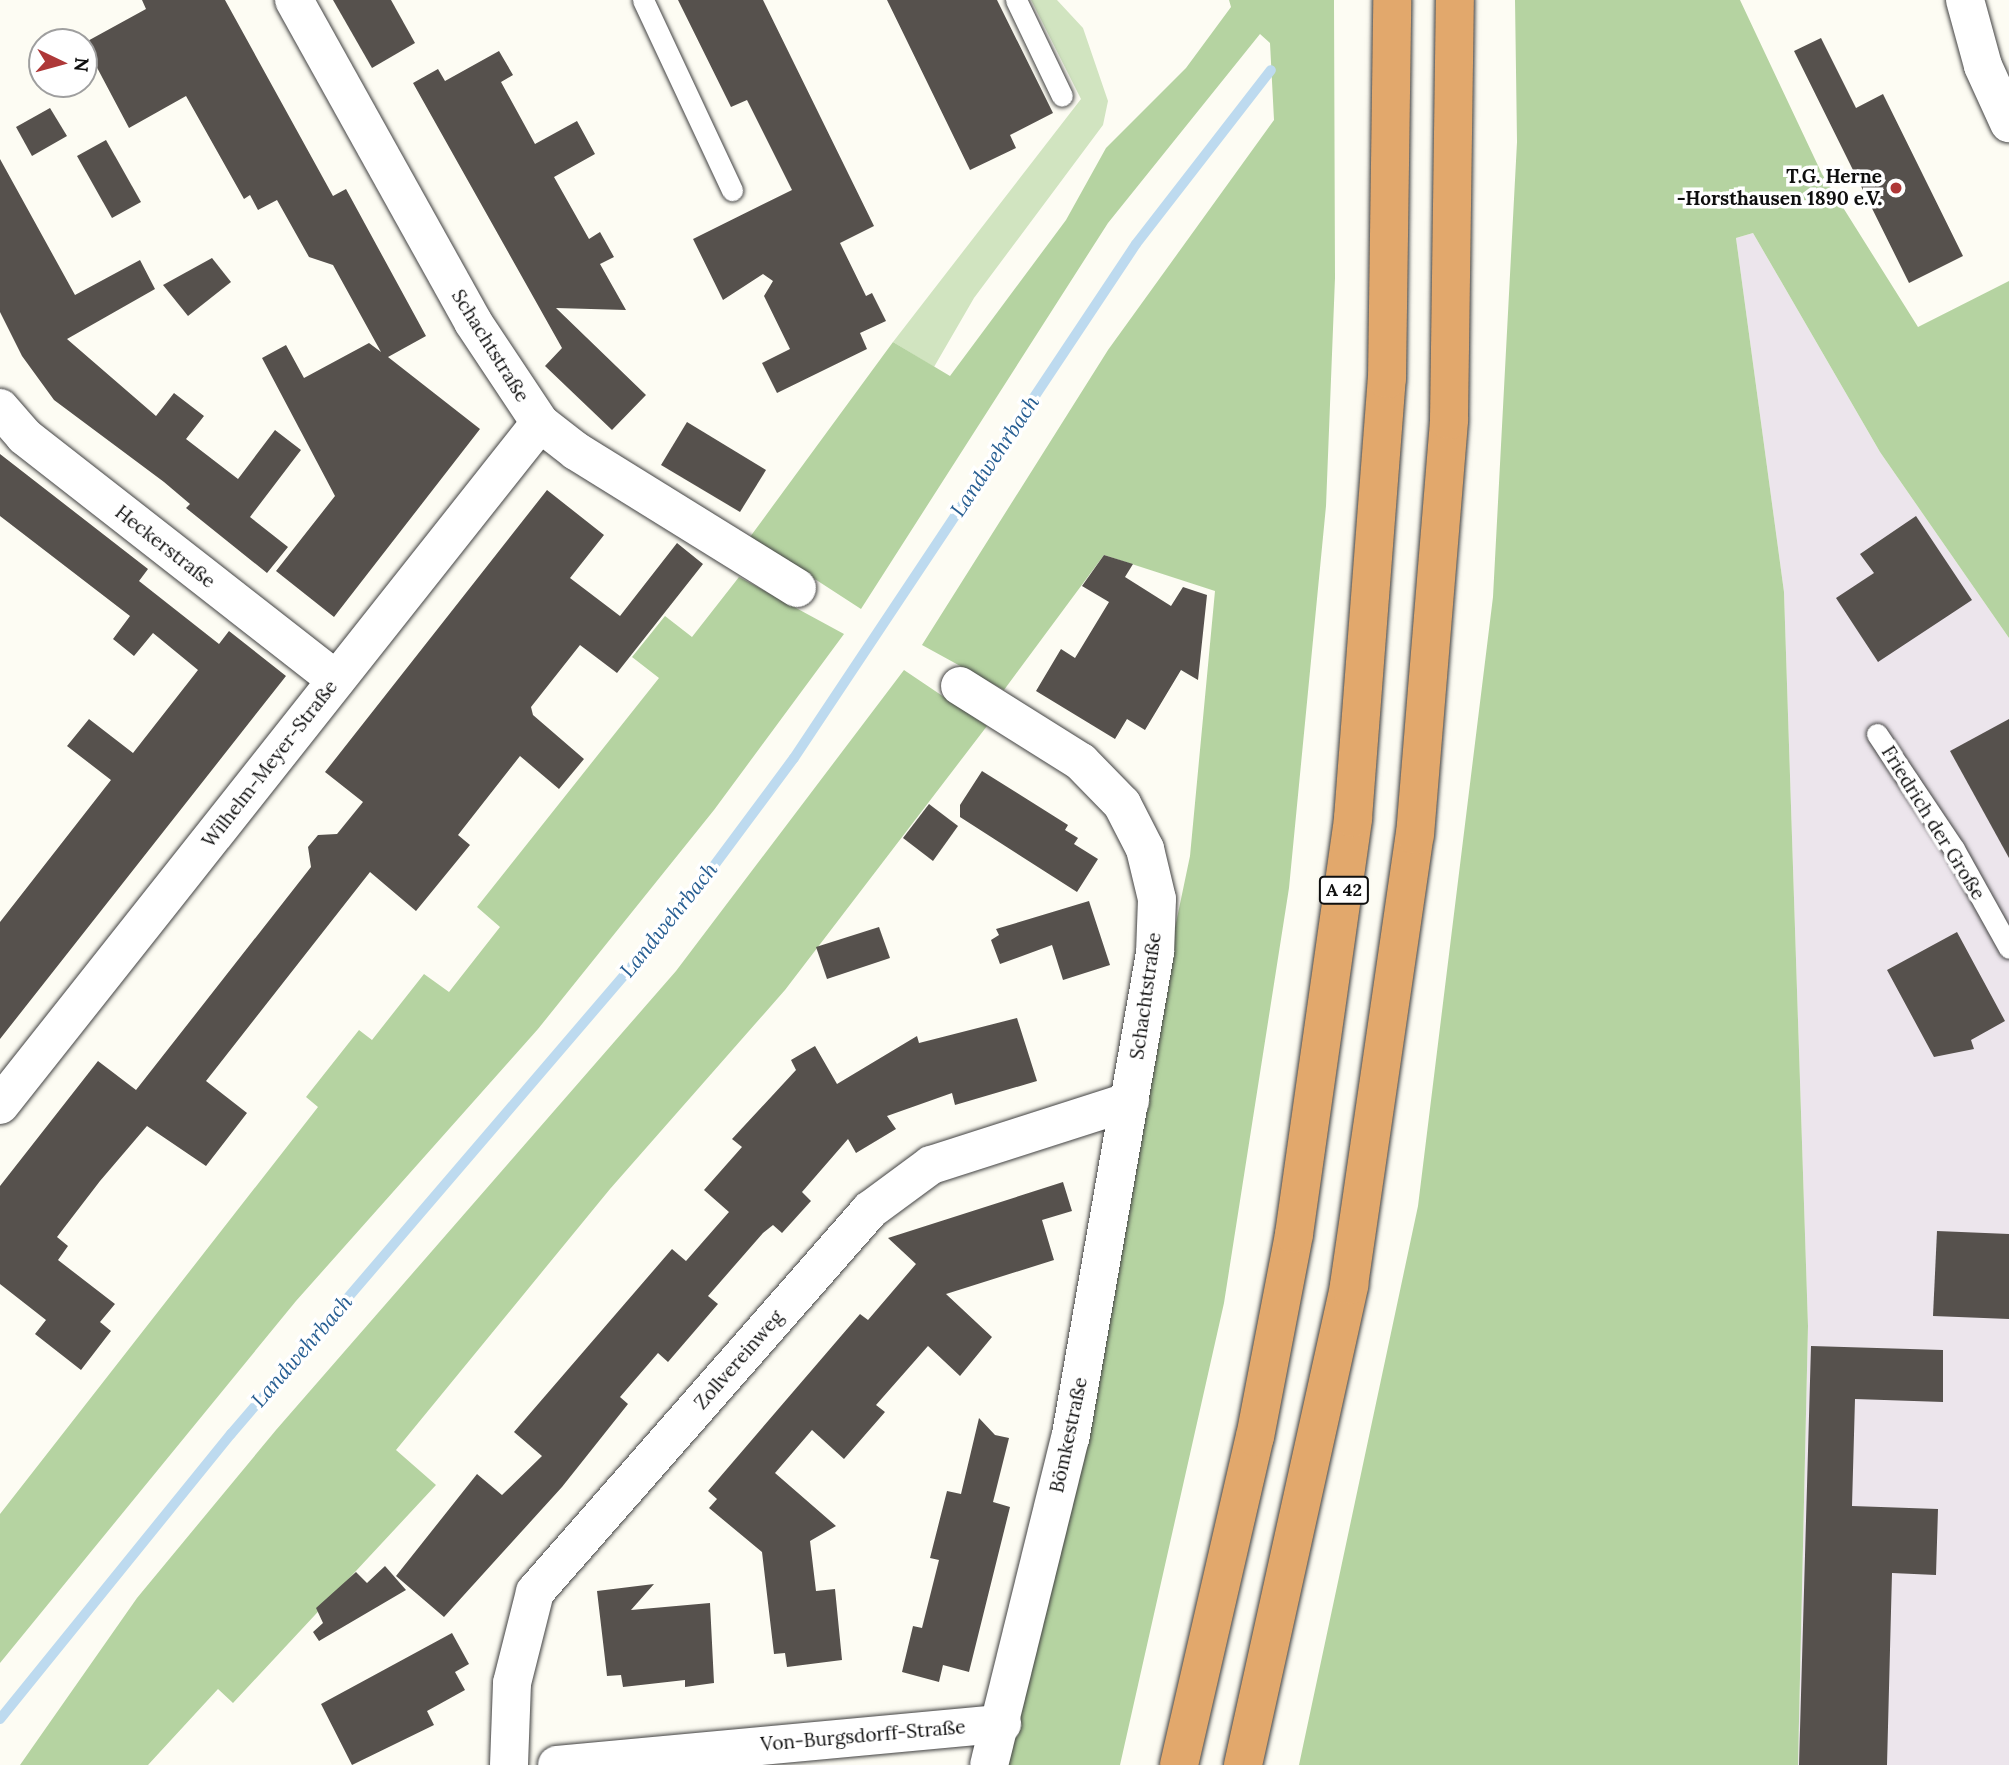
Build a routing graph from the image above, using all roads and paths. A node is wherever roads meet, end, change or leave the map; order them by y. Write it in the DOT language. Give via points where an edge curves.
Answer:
graph roads {
  1 [pos="294,0"];
  2 [pos="643,0"];
  3 [pos="1016,0"];
  4 [pos="1392,0"];
  5 [pos="1455,0"];
  6 [pos="1965,0"];
  7 [pos="1062,96"];
  8 [pos="2009,123"];
  9 [pos="732,190"];
  10 [pos="0,408"];
  11 [pos="540,423"];
  12 [pos="797,589"];
  13 [pos="336,680"];
  14 [pos="960,686"];
  15 [pos="1877,734"];
  16 [pos="2009,948"];
  17 [pos="3,1096"];
  18 [pos="1130,1101"];
  19 [pos="1002,1724"];
  20 [pos="509,1765"];
  21 [pos="557,1765"];
  22 [pos="989,1765"];
  23 [pos="1179,1765"];
  24 [pos="1243,1765"];
  1 -- 11 [label="street, Schachtstraße" via="473,322"];
  2 -- 9 [label="lane"];
  3 -- 7 [label="lane"];
  4 -- 23 [label="highway, A 42" via="1387,379 1353,818 1294,1234 1249,1465"];
  5 -- 24 [label="highway" via="1448,420 1415,835 1349,1285"];
  6 -- 8 [label="street" via="1983,66"];
  10 -- 13 [label="street, Heckerstraße" via="24,436"];
  11 -- 12 [label="street, Schachtstraße" via="576,452"];
  11 -- 13 [label="street, Wilhelm-Meyer-Straße"];
  13 -- 17 [label="street, Wilhelm-Meyer-Straße"];
  14 -- 18 [label="street, Schachtstraße" via="1081,762 1122,804 1145,849 1157,899 1155,953"];
  15 -- 16 [label="lane, Friedrich der Große" via="1954,849"];
  18 -- 19 [label="street, Bömkestraße" via="1070,1438"];
  18 -- 20 [label="street, Zollvereinweg" via="931,1165 870,1210 535,1592 512,1683"];
  19 -- 21 [label="street, Von-Burgsdorff-Straße"];
  19 -- 22 [label="street, Bömkestraße"];
}
